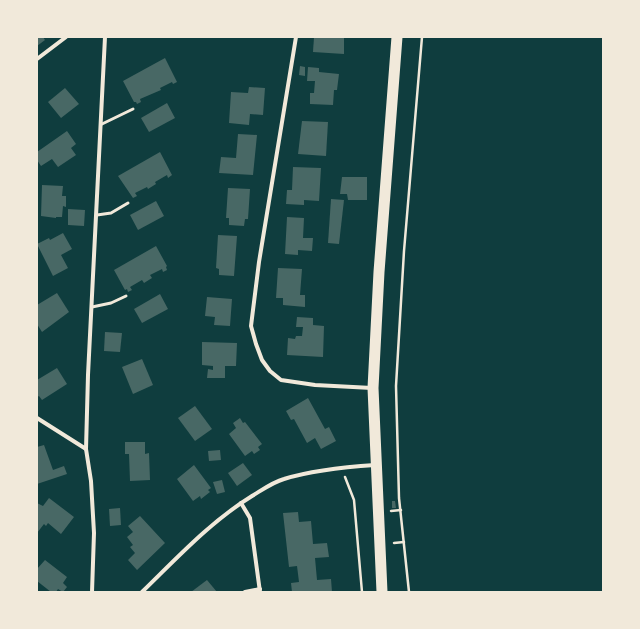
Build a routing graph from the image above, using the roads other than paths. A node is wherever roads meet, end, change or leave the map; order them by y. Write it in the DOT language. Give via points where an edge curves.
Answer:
graph roads {
  1 [pos="66,37"];
  2 [pos="105,37"];
  3 [pos="296,37"];
  4 [pos="398,37"];
  5 [pos="37,59"];
  6 [pos="133,109"];
  7 [pos="102,124"];
  8 [pos="128,203"];
  9 [pos="97,215"];
  10 [pos="126,296"];
  11 [pos="92,307"];
  12 [pos="373,388"];
  13 [pos="37,418"];
  14 [pos="86,450"];
  15 [pos="375,465"];
  16 [pos="241,503"];
  17 [pos="260,591"];
  18 [pos="92,592"];
  19 [pos="142,592"];
  20 [pos="245,592"];
  21 [pos="382,592"];
  1 -- 5 [label="street"];
  2 -- 7 [label="street"];
  3 -- 12 [label="street" via="251,326 262,360 281,380 315,385"];
  4 -- 12 [label="highway" via="379,272"];
  6 -- 7 [label="lane"];
  7 -- 9 [label="street"];
  8 -- 9 [label="lane" via="111,213"];
  9 -- 11 [label="street"];
  10 -- 11 [label="lane" via="111,304"];
  11 -- 14 [label="street"];
  12 -- 15 [label="highway"];
  13 -- 14 [label="street"];
  14 -- 18 [label="street" via="91,481 94,533"];
  15 -- 16 [label="street" via="340,468 284,479"];
  15 -- 21 [label="highway"];
  16 -- 17 [label="street" via="250,518"];
  16 -- 19 [label="street" via="209,527"];
  17 -- 20 [label="street"];
}
